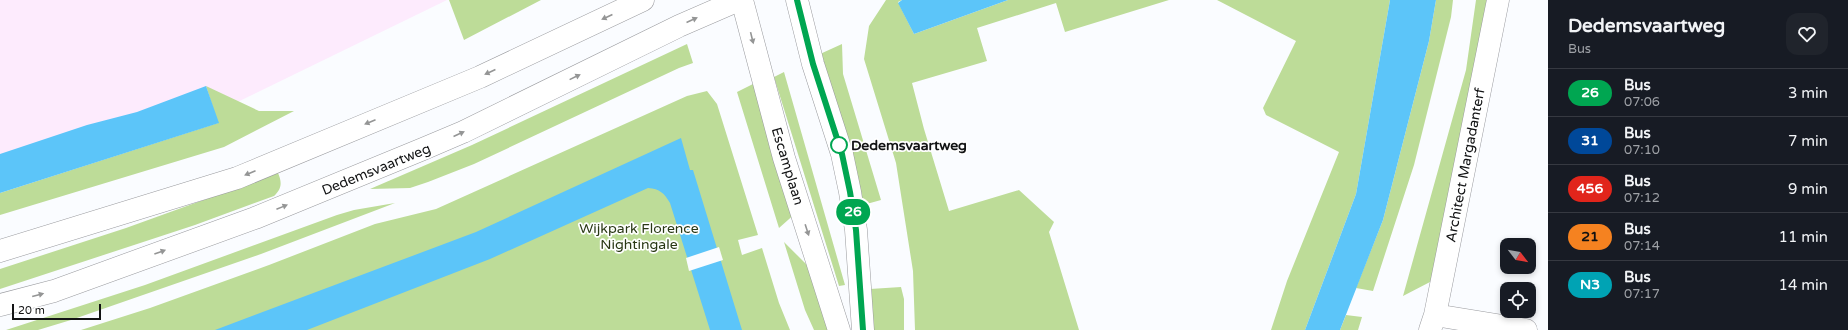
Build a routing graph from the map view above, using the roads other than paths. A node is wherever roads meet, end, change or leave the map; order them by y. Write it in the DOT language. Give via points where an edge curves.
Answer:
graph roads {
  1 [pos="643,0"];
  2 [pos="738,0"];
  3 [pos="742,0"];
  4 [pos="797,0"];
  5 [pos="1498,0"];
  6 [pos="0,250"];
  7 [pos="0,305"];
  8 [pos="1432,323"];
  9 [pos="839,330"];
  10 [pos="863,330"];
  11 [pos="1526,330"];
  1 -- 6 [label="main road, one-way" via="480,77 237,178"];
  7 -- 2 [label="main road, Dedemsvaartweg, one-way" via="54,291 255,218 416,152"];
  3 -- 9 [label="main road, Escamplaan, one-way" via="784,158"];
  4 -- 10 [label="main road" via="813,64 842,154 850,192 856,230"];
  5 -- 8 [label="main road, Architect Margadanterf"];
  8 -- 11 [label="main road"];
}
